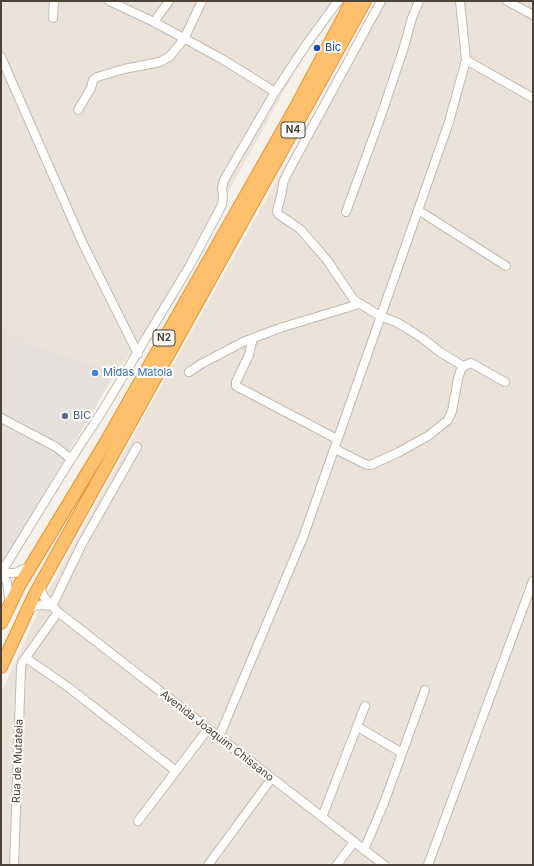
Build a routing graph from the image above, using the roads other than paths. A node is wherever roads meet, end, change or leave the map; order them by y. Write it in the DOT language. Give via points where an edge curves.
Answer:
graph roads {
  1 [pos="54,1"];
  2 [pos="109,1"];
  3 [pos="169,1"];
  4 [pos="202,1"];
  5 [pos="338,1"];
  6 [pos="352,1"];
  7 [pos="365,1"];
  8 [pos="381,1"];
  9 [pos="419,1"];
  10 [pos="460,1"];
  11 [pos="507,1"];
  12 [pos="533,15"];
  13 [pos="53,18"];
  14 [pos="154,22"];
  15 [pos="184,39"];
  16 [pos="1,56"];
  17 [pos="466,60"];
  18 [pos="276,92"];
  19 [pos="533,98"];
  20 [pos="78,110"];
  21 [pos="418,210"];
  22 [pos="346,212"];
  23 [pos="221,258"];
  24 [pos="506,266"];
  25 [pos="359,304"];
  26 [pos="380,316"];
  27 [pos="253,338"];
  28 [pos="138,354"];
  29 [pos="463,366"];
  30 [pos="189,372"];
  31 [pos="505,382"];
  32 [pos="1,418"];
  33 [pos="337,439"];
  34 [pos="137,447"];
  35 [pos="334,449"];
  36 [pos="71,459"];
  37 [pos="31,566"];
  38 [pos="1,572"];
  39 [pos="533,581"];
  40 [pos="42,583"];
  41 [pos="10,604"];
  42 [pos="55,609"];
  43 [pos="26,612"];
  44 [pos="1,623"];
  45 [pos="26,658"];
  46 [pos="1,667"];
  47 [pos="425,690"];
  48 [pos="365,706"];
  49 [pos="358,727"];
  50 [pos="208,729"];
  51 [pos="219,737"];
  52 [pos="402,753"];
  53 [pos="176,771"];
  54 [pos="272,778"];
  55 [pos="322,817"];
  56 [pos="138,821"];
  57 [pos="354,842"];
  58 [pos="364,850"];
  59 [pos="14,865"];
  60 [pos="208,865"];
  61 [pos="337,865"];
  62 [pos="384,865"];
  63 [pos="428,865"];
  1 -- 13 [label="street"];
  2 -- 14 [label="street"];
  3 -- 14 [label="street"];
  4 -- 15 [label="street"];
  5 -- 18 [label="street"];
  6 -- 37 [label="highway, N2" via="296,107 110,435"];
  7 -- 23 [label="highway, N4"];
  8 -- 25 [label="street" via="287,174 277,209 278,214 300,230 327,260"];
  9 -- 22 [label="street"];
  10 -- 17 [label="street"];
  11 -- 12 [label="street"];
  14 -- 15 [label="street"];
  15 -- 18 [label="street"];
  15 -- 20 [label="street" via="170,56 160,62 97,76"];
  16 -- 28 [label="street" via="84,244"];
  17 -- 19 [label="street"];
  17 -- 21 [label="street" via="449,122"];
  18 -- 28 [label="street" via="224,180 222,205 216,217"];
  21 -- 24 [label="street"];
  21 -- 26 [label="street"];
  23 -- 40 [label="highway, N2"];
  25 -- 26 [label="street"];
  25 -- 27 [label="street"];
  26 -- 29 [label="street" via="408,329"];
  26 -- 33 [label="street"];
  27 -- 30 [label="street"];
  27 -- 33 [label="street" via="236,386"];
  28 -- 36 [label="street"];
  29 -- 31 [label="street" via="471,363"];
  29 -- 35 [label="street" via="448,420 428,436 371,465"];
  32 -- 36 [label="street" via="56,447"];
  33 -- 35 [label="street"];
  34 -- 42 [label="street, Rua de Mutateia" via="82,544"];
  35 -- 51 [label="street" via="304,535"];
  36 -- 38 [label="street"];
  37 -- 38 [label="street" via="15,573"];
  37 -- 41 [label="highway, N2"];
  38 -- 41 [label="street" via="7,582"];
  39 -- 63 [label="street"];
  40 -- 42 [label="street, Avenida Joaquim Chissano" via="44,597"];
  40 -- 43 [label="highway, N2"];
  41 -- 44 [label="highway, N2"];
  42 -- 43 [label="street" via="40,606"];
  42 -- 45 [label="street, Rua de Mutateia"];
  42 -- 50 [label="street, Avenida Joaquim Chissano"];
  43 -- 46 [label="highway, N2"];
  45 -- 53 [label="street" via="68,687"];
  45 -- 59 [label="street, Rua de Mutateia" via="21,668"];
  47 -- 52 [label="street"];
  48 -- 49 [label="street"];
  49 -- 52 [label="street"];
  49 -- 55 [label="street"];
  50 -- 51 [label="street, Avenida Joaquim Chissano"];
  50 -- 53 [label="street"];
  51 -- 54 [label="street, Avenida Joaquim Chissano"];
  52 -- 58 [label="street"];
  53 -- 56 [label="street"];
  54 -- 55 [label="street, Avenida Joaquim Chissano"];
  54 -- 60 [label="street"];
  55 -- 57 [label="street, Avenida Joaquim Chissano"];
  57 -- 58 [label="street, Avenida Joaquim Chissano"];
  57 -- 61 [label="street"];
  58 -- 62 [label="street, Avenida Joaquim Chissano"];
}
